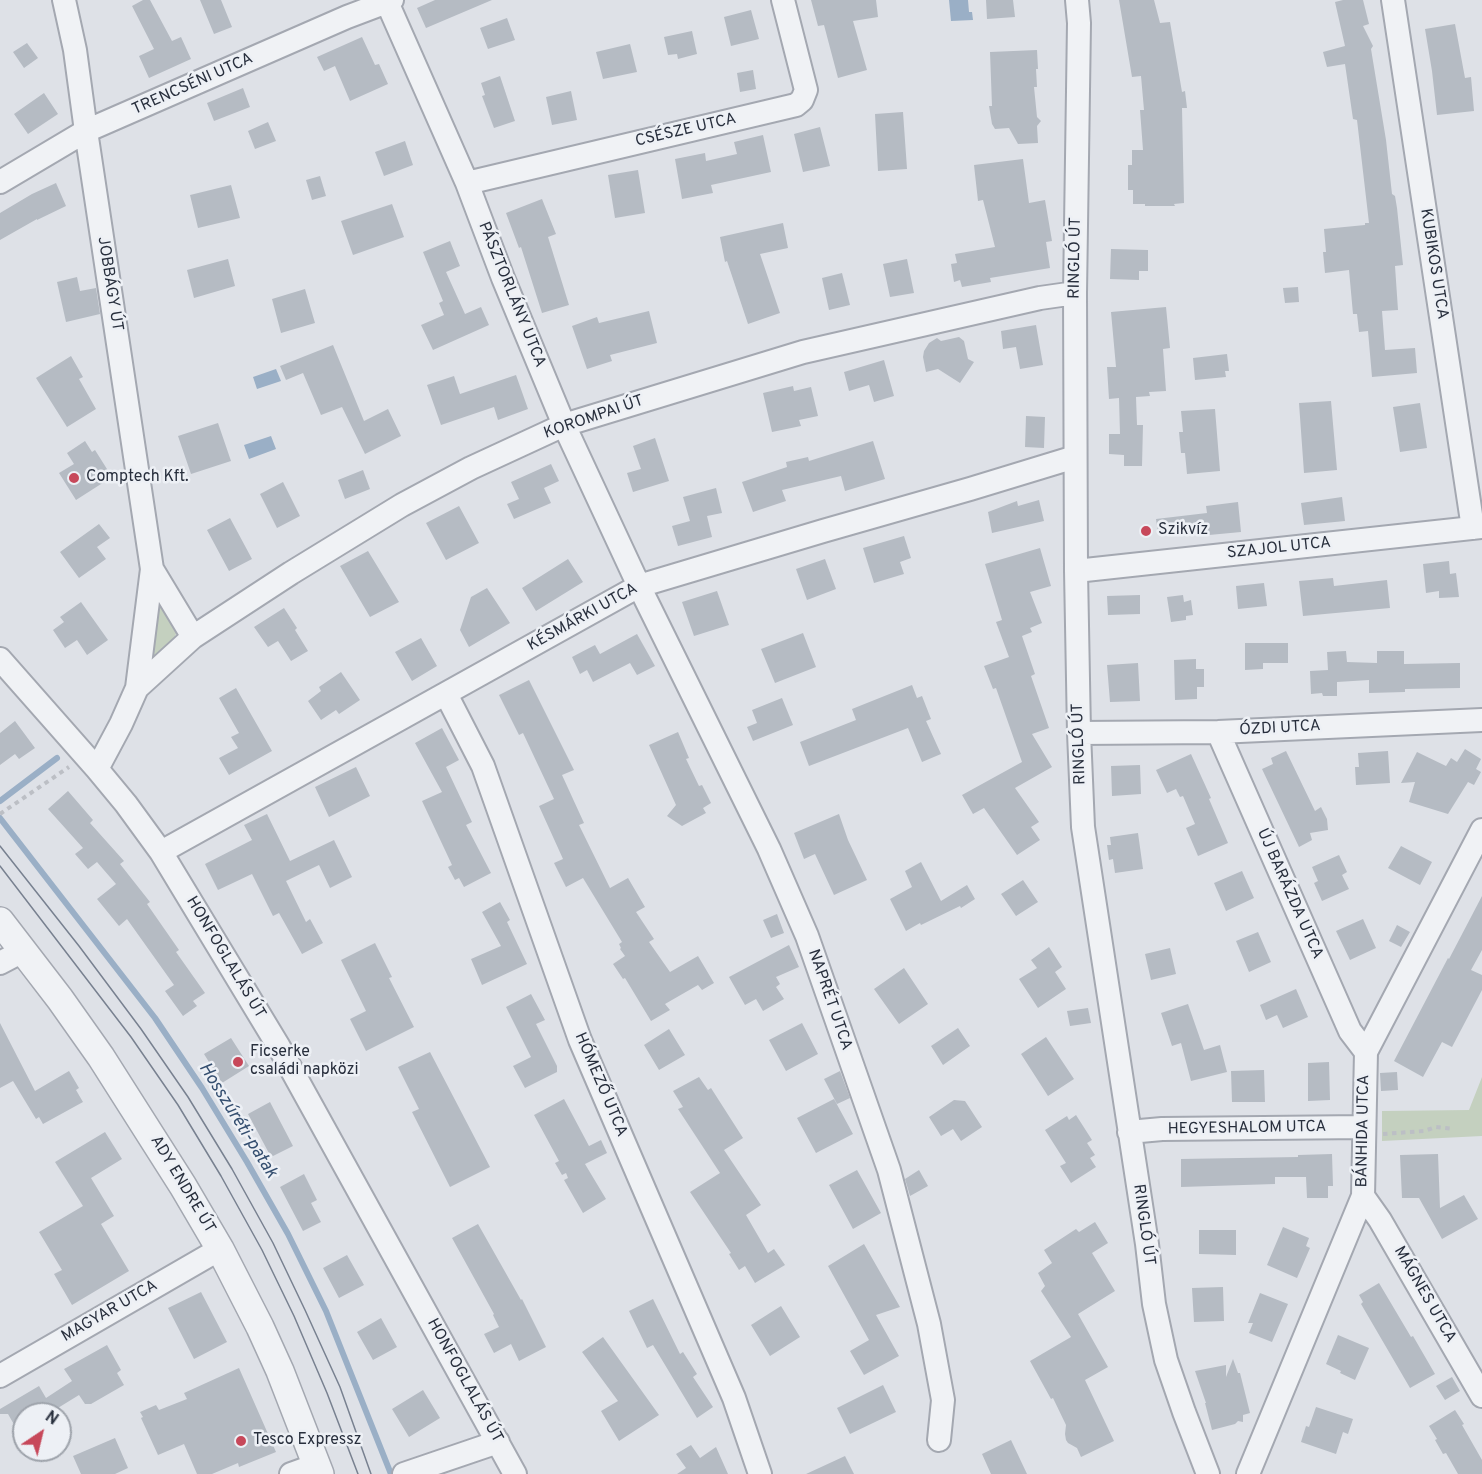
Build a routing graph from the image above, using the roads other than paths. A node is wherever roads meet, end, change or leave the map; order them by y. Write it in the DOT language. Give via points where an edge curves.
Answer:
graph roads {
  1 [pos="64,0"];
  2 [pos="783,0"];
  3 [pos="1077,0"];
  4 [pos="1393,0"];
  5 [pos="390,1"];
  6 [pos="86,131"];
  7 [pos="0,182"];
  8 [pos="467,183"];
  9 [pos="1075,293"];
  10 [pos="564,425"];
  11 [pos="1075,457"];
  12 [pos="1478,528"];
  13 [pos="152,569"];
  14 [pos="1076,571"];
  15 [pos="639,586"];
  16 [pos="193,637"];
  17 [pos="0,659"];
  18 [pos="137,688"];
  19 [pos="446,694"];
  20 [pos="1482,720"];
  21 [pos="1218,732"];
  22 [pos="1079,733"];
  23 [pos="91,762"];
  24 [pos="1482,830"];
  25 [pos="161,852"];
  26 [pos="0,921"];
  27 [pos="12,957"];
  28 [pos="1366,1052"];
  29 [pos="1373,1131"];
  30 [pos="1129,1132"];
  31 [pos="1363,1196"];
  32 [pos="220,1249"];
  33 [pos="0,1376"];
  34 [pos="1482,1396"];
  35 [pos="939,1440"];
  36 [pos="498,1442"];
  37 [pos="318,1469"];
  38 [pos="291,1474"];
  39 [pos="404,1474"];
  40 [pos="515,1474"];
  41 [pos="760,1474"];
  42 [pos="1208,1474"];
  43 [pos="1248,1474"];
  1 -- 6 [label="street, JOBBÁGY ÚT"];
  2 -- 8 [label="street, CSÉSZE UTCA" via="806,90 796,105"];
  3 -- 9 [label="street, RINGLÓ ÚT"];
  4 -- 12 [label="street, KUBIKOS UTCA"];
  5 -- 6 [label="street, TRENCSÉNI UTCA"];
  5 -- 8 [label="street, PÁSZTORLÁNY UTCA"];
  6 -- 7 [label="street, TRENCSÉNI UTCA"];
  6 -- 13 [label="street, JOBBÁGY ÚT"];
  8 -- 10 [label="street, PÁSZTORLÁNY UTCA"];
  9 -- 10 [label="street, KOROMPAI ÚT" via="803,352"];
  9 -- 11 [label="street, RINGLÓ ÚT"];
  10 -- 15 [label="street, PÁSZTORLÁNY UTCA"];
  10 -- 16 [label="street, KOROMPAI ÚT" via="402,505"];
  11 -- 14 [label="street, RINGLÓ ÚT"];
  11 -- 15 [label="street, KÉSMÁRKI UTCA"];
  12 -- 14 [label="street, SZAJOL UTCA"];
  13 -- 16 [label="street, JOBBÁGY ÚT"];
  13 -- 18 [label="street, JOBBÁGY ÚT"];
  14 -- 22 [label="street, RINGLÓ ÚT"];
  15 -- 19 [label="street, KÉSMÁRKI UTCA"];
  15 -- 35 [label="street, NAPRÉT UTCA" via="769,849 807,936 889,1170 943,1400"];
  16 -- 18 [label="street, KOROMPAI ÚT"];
  17 -- 23 [label="street, HONFOGLALÁS ÚT"];
  18 -- 23 [label="street, JOBBÁGY ÚT" via="122,724"];
  19 -- 25 [label="street, KÉSMÁRKI UTCA"];
  19 -- 41 [label="street, HÓMEZŐ UTCA" via="483,766 580,1040 734,1398"];
  20 -- 21 [label="street, ÓZDI UTCA"];
  21 -- 22 [label="street, ÓZDI UTCA"];
  21 -- 28 [label="street, ÚJ BARÁZDA UTCA" via="1350,1031"];
  22 -- 30 [label="street, RINGLÓ ÚT" via="1083,827"];
  23 -- 25 [label="street, HONFOGLALÁS ÚT"];
  24 -- 28 [label="street, BÁNHIDA UTCA"];
  25 -- 36 [label="street, HONFOGLALÁS ÚT" via="279,1047"];
  26 -- 27 [label="street, ADY ENDRE ÚT"];
  27 -- 32 [label="street, ADY ENDRE ÚT" via="101,1057"];
  28 -- 29 [label="street, BÁNHIDA UTCA"];
  29 -- 30 [label="street, HEGYESHALOM UTCA"];
  29 -- 31 [label="street, BÁNHIDA UTCA"];
  30 -- 42 [label="street, RINGLÓ ÚT" via="1166,1360"];
  31 -- 34 [label="street, MÁGNES UTCA"];
  31 -- 43 [label="street, BÁNHIDA UTCA"];
  32 -- 33 [label="street, MAGYAR UTCA"];
  32 -- 37 [label="street, ADY ENDRE ÚT" via="280,1371"];
  36 -- 39 [label="street"];
  36 -- 40 [label="street, HONFOGLALÁS ÚT"];
  37 -- 38 [label="street"];
}
